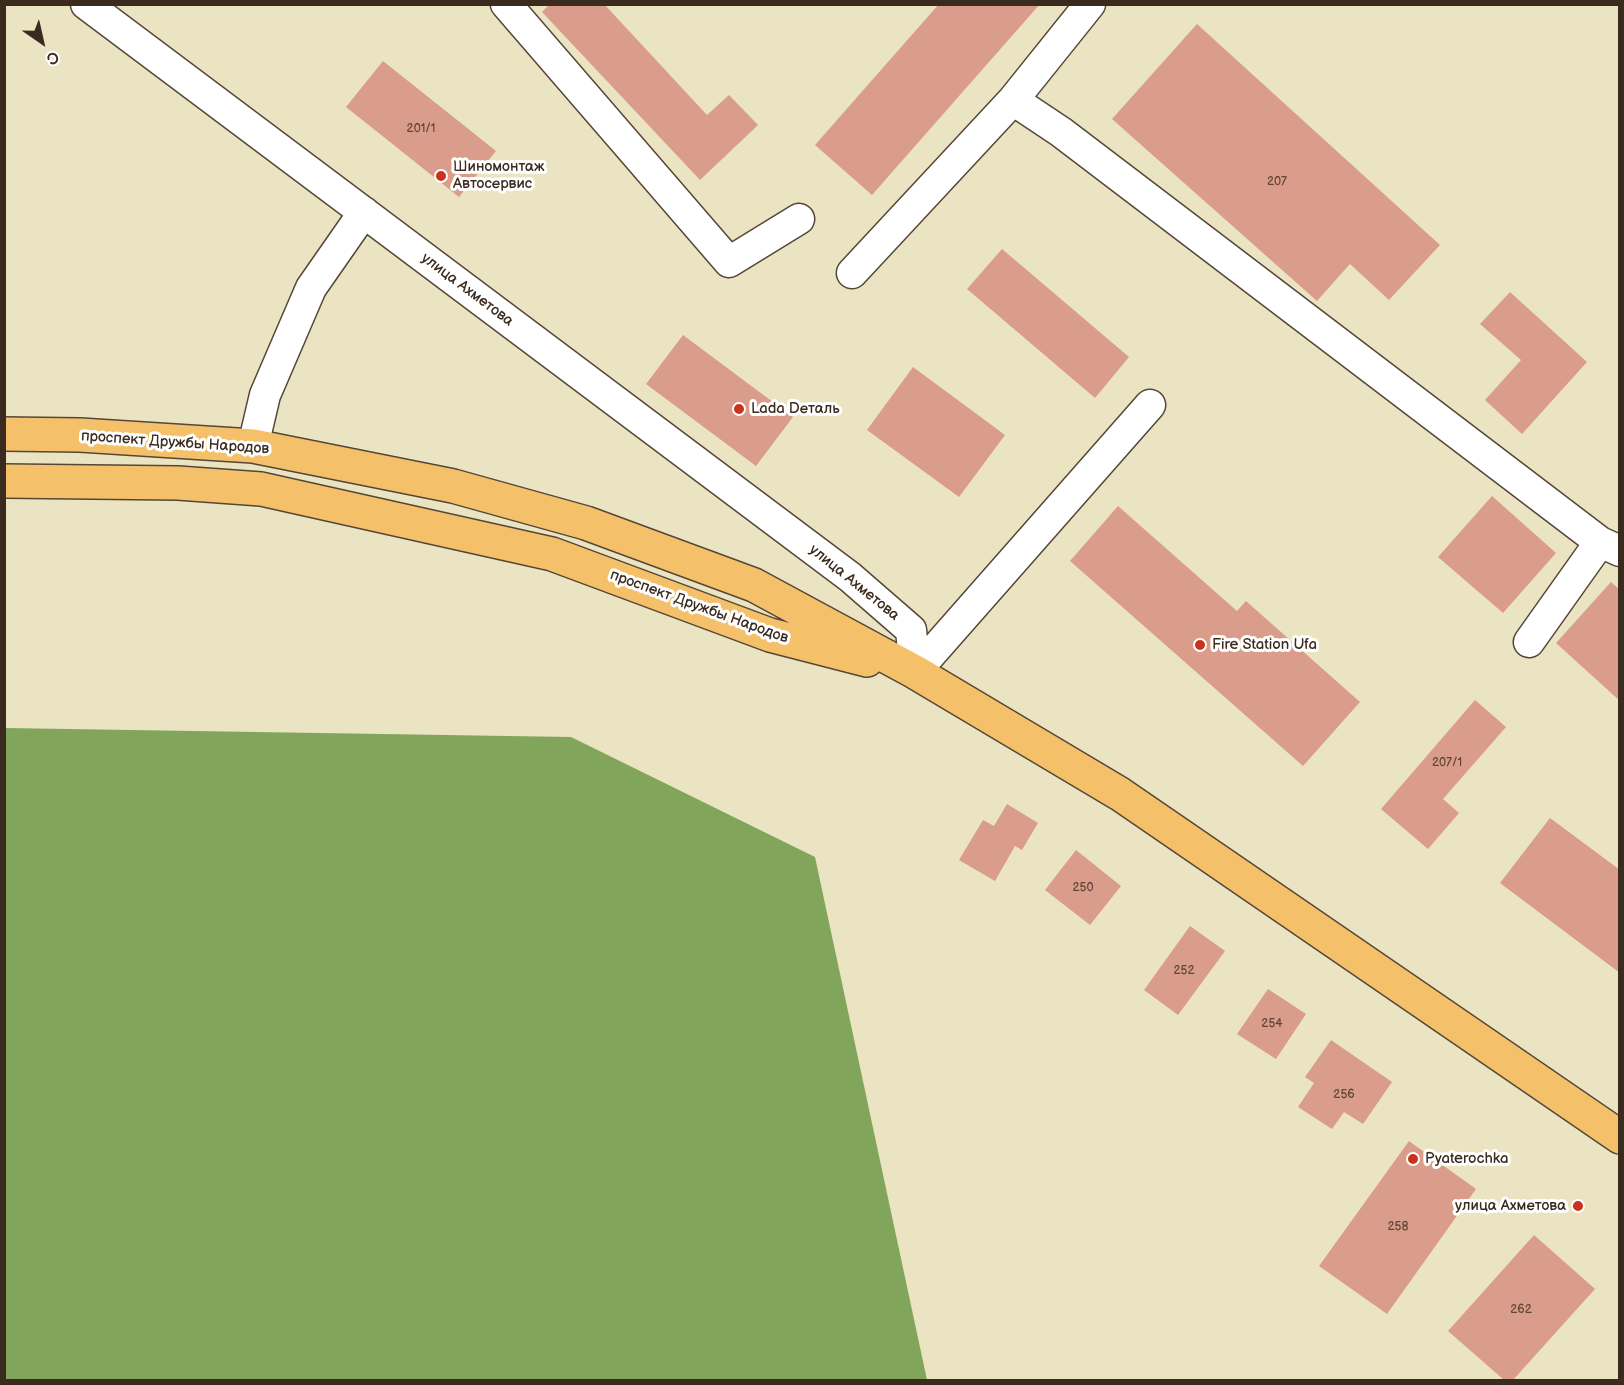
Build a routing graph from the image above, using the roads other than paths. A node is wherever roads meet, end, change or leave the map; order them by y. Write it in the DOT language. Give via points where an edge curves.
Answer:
graph roads {
  1 [pos="86,4"];
  2 [pos="506,4"];
  3 [pos="1090,4"];
  4 [pos="1013,100"];
  5 [pos="364,212"];
  6 [pos="799,219"];
  7 [pos="852,273"];
  8 [pos="1150,405"];
  9 [pos="4,434"];
  10 [pos="253,446"];
  11 [pos="4,481"];
  12 [pos="1610,547"];
  13 [pos="1529,642"];
  14 [pos="915,672"];
  15 [pos="1620,1137"];
  1 -- 5 [label="street, улица Ахметова"];
  2 -- 6 [label="street" via="729,262"];
  3 -- 4 [label="street"];
  4 -- 7 [label="street"];
  4 -- 12 [label="street" via="1061,132"];
  5 -- 10 [label="street" via="311,288 265,395"];
  5 -- 14 [label="street, улица Ахметова" via="850,577 911,630"];
  8 -- 14 [label="street"];
  9 -- 10 [label="main road, проспект Дружбы Народов"];
  10 -- 14 [label="main road, проспект Дружбы Народов" via="453,486 586,523 754,585"];
  11 -- 14 [label="main road, проспект Дружбы Народов" via="178,483 261,489 552,554 770,635"];
  12 -- 13 [label="street"];
  14 -- 15 [label="main road" via="1120,794"];
}
